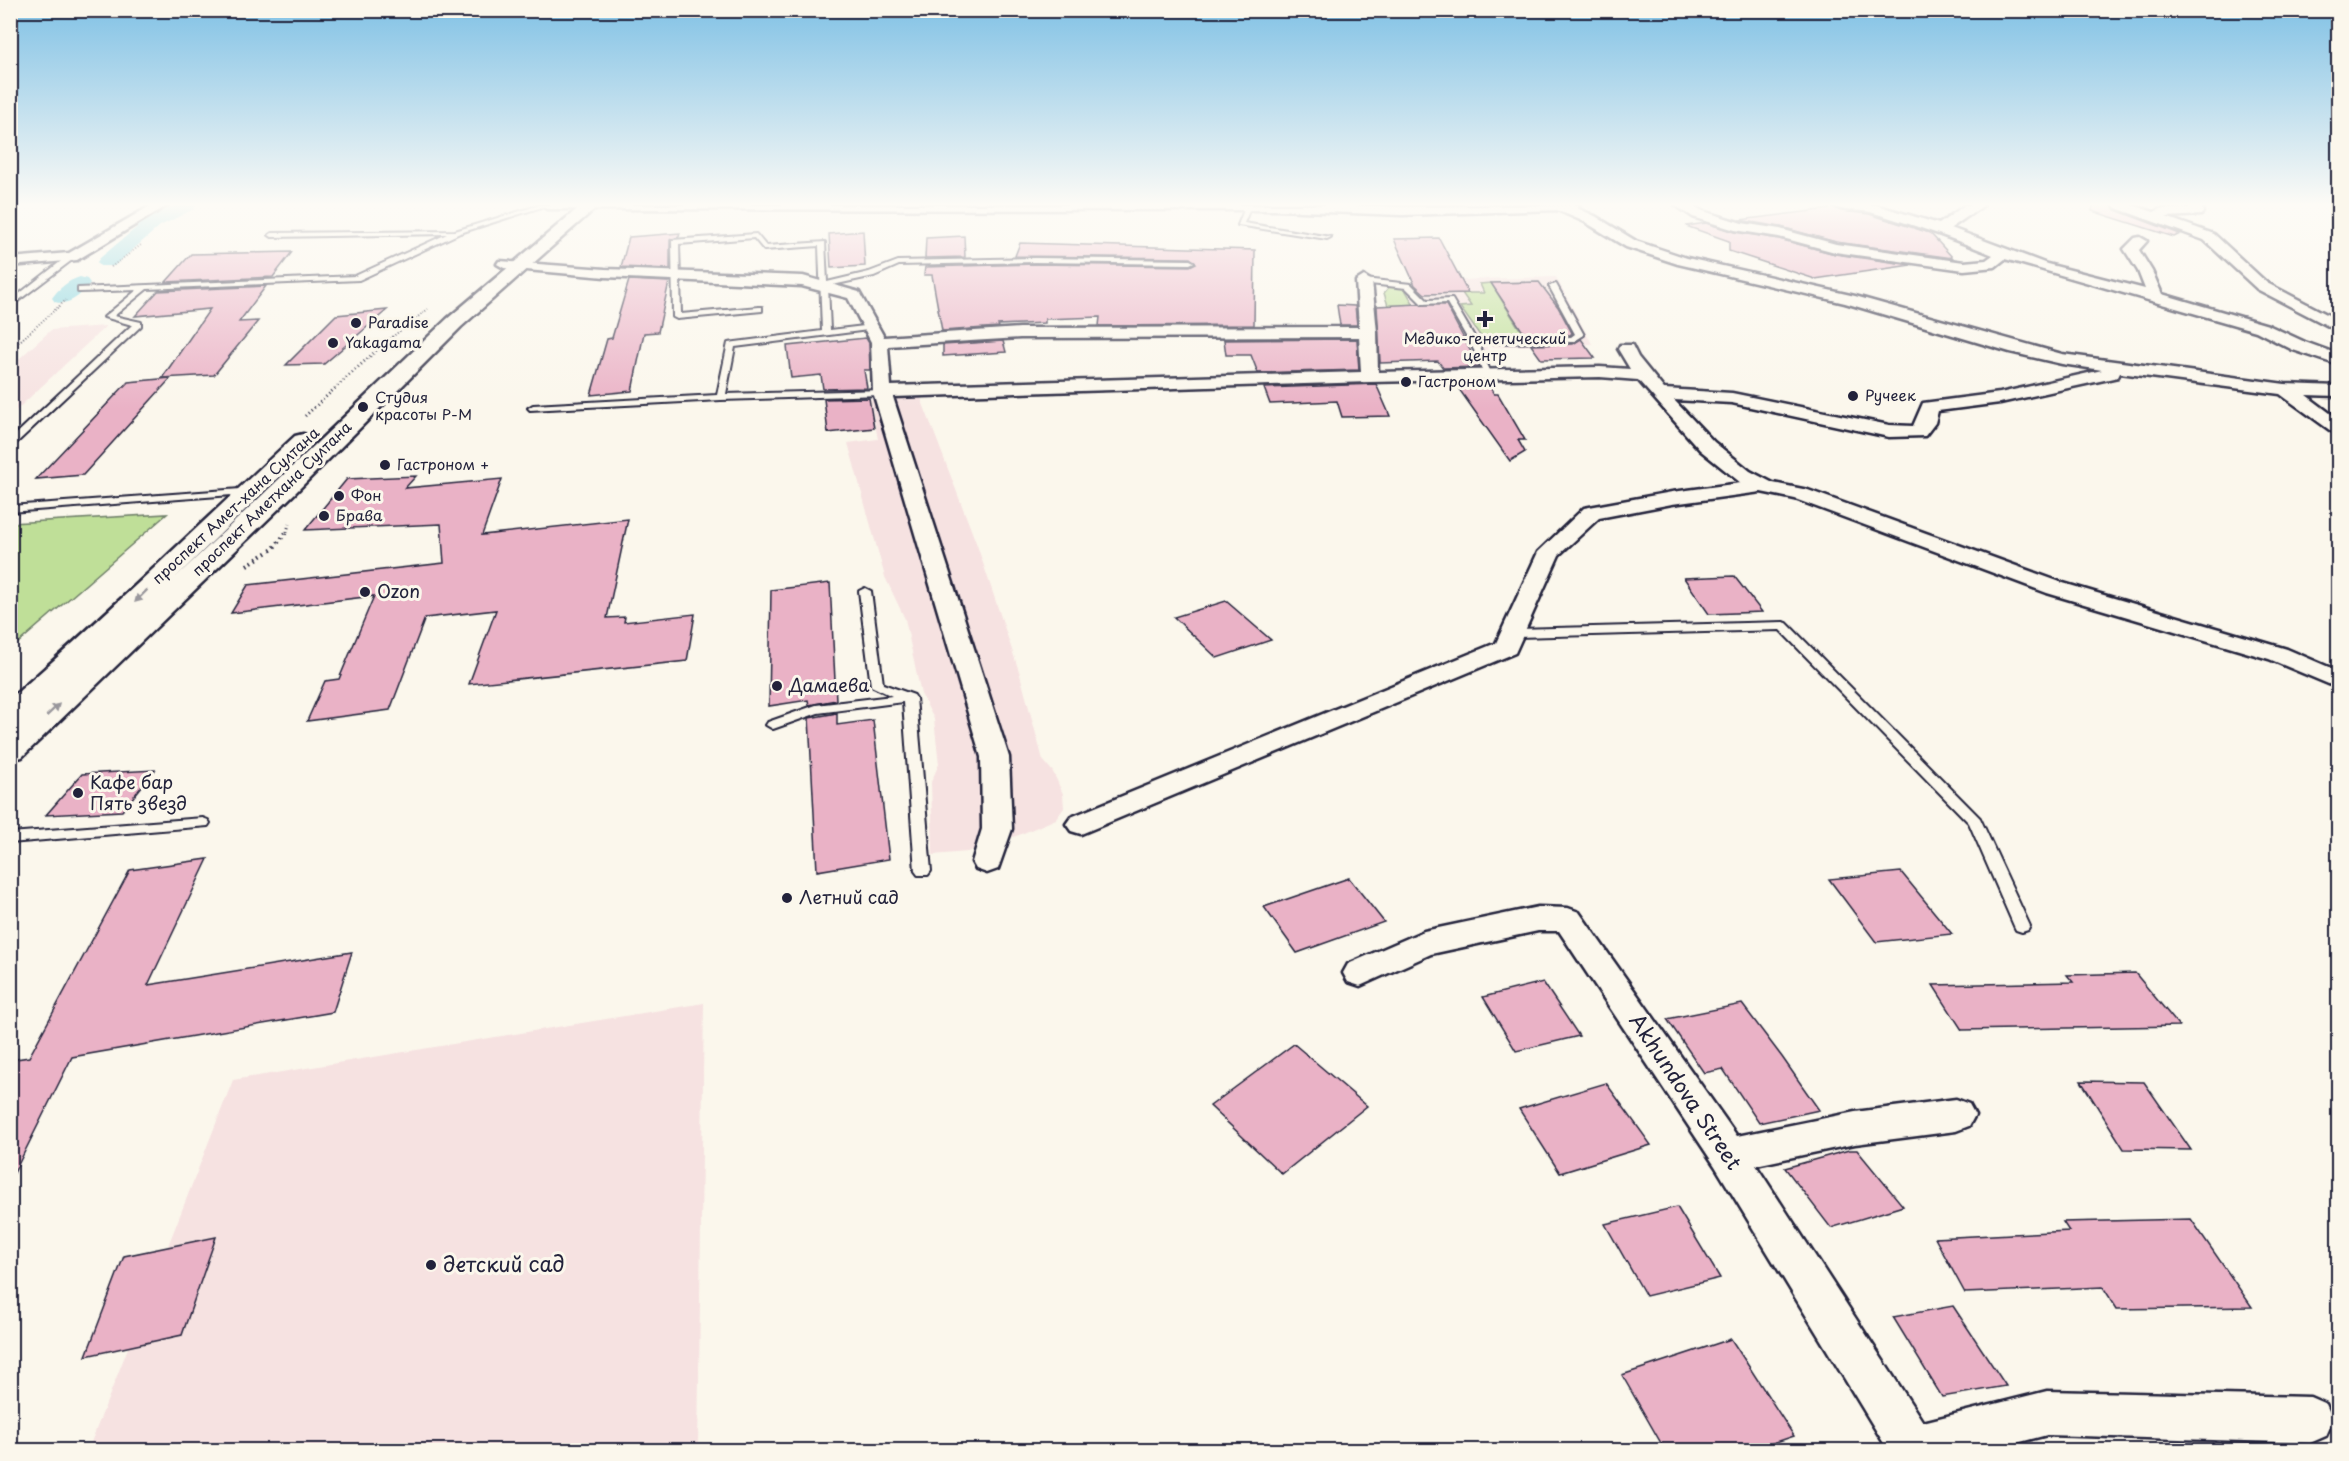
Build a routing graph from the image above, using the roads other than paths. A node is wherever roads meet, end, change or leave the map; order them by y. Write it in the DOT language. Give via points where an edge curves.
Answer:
graph roads {
  1 [pos="51,273"];
  2 [pos="367,273"];
  3 [pos="502,273"];
  4 [pos="504,273"];
  5 [pos="609,273"];
  6 [pos="823,273"];
  7 [pos="873,273"];
  8 [pos="1738,273"];
  9 [pos="2070,273"];
  10 [pos="2146,273"];
  11 [pos="2246,273"];
  12 [pos="675,276"];
  13 [pos="1364,281"];
  14 [pos="824,285"];
  15 [pos="1553,286"];
  16 [pos="144,288"];
  17 [pos="81,290"];
  18 [pos="2156,298"];
  19 [pos="10,305"];
  20 [pos="759,309"];
  21 [pos="2338,326"];
  22 [pos="1369,332"];
  23 [pos="826,334"];
  24 [pos="876,334"];
  25 [pos="1473,341"];
  26 [pos="1626,349"];
  27 [pos="2338,360"];
  28 [pos="2128,369"];
  29 [pos="1488,375"];
  30 [pos="1643,375"];
  31 [pos="1370,377"];
  32 [pos="2285,389"];
  33 [pos="2338,391"];
  34 [pos="882,392"];
  35 [pos="1660,394"];
  36 [pos="721,397"];
  37 [pos="533,408"];
  38 [pos="2338,427"];
  39 [pos="10,446"];
  40 [pos="1762,486"];
  41 [pos="285,489"];
  42 [pos="249,491"];
  43 [pos="10,509"];
  44 [pos="865,591"];
  45 [pos="1513,633"];
  46 [pos="2338,680"];
  47 [pos="909,698"];
  48 [pos="10,716"];
  49 [pos="773,725"];
  50 [pos="10,750"];
  51 [pos="203,823"];
  52 [pos="1081,824"];
  53 [pos="10,838"];
  54 [pos="987,862"];
  55 [pos="923,871"];
  56 [pos="2022,926"];
  57 [pos="1360,973"];
  58 [pos="1956,1115"];
  59 [pos="1728,1154"];
  60 [pos="2310,1420"];
  61 [pos="1913,1449"];
  1 -- 19 [label="lane"];
  2 -- 16 [label="lane" via="356,278"];
  3 -- 42 [label="main road, проспект Амет-хана Султана" via="348,400"];
  4 -- 41 [label="main road, проспект Аметхана Султана"];
  5 -- 12 [label="street"];
  6 -- 14 [label="lane"];
  7 -- 14 [label="lane"];
  8 -- 28 [label="street" via="1849,298 2016,348"];
  9 -- 18 [label="street"];
  10 -- 18 [label="street"];
  11 -- 21 [label="street" via="2262,286"];
  12 -- 14 [label="street"];
  12 -- 20 [label="lane" via="677,317"];
  13 -- 22 [label="street"];
  13 -- 25 [label="lane" via="1408,286 1425,302 1449,302"];
  14 -- 23 [label="lane"];
  14 -- 24 [label="street" via="854,295"];
  15 -- 25 [label="lane" via="1580,334 1573,339"];
  16 -- 17 [label="lane"];
  16 -- 39 [label="lane" via="108,317 138,324"];
  18 -- 27 [label="street" via="2262,328"];
  22 -- 24 [label="street"];
  22 -- 31 [label="street"];
  23 -- 24 [label="lane"];
  23 -- 36 [label="lane" via="731,345"];
  24 -- 34 [label="street"];
  25 -- 29 [label="lane"];
  26 -- 30 [label="street"];
  28 -- 32 [label="street"];
  28 -- 35 [label="street" via="2000,398 1930,407 1926,423 1918,432 1889,431 1732,398"];
  29 -- 30 [label="street"];
  29 -- 31 [label="street"];
  30 -- 35 [label="street"];
  31 -- 34 [label="street"];
  32 -- 33 [label="street"];
  32 -- 38 [label="street"];
  34 -- 36 [label="lane"];
  34 -- 54 [label="street" via="995,758 997,829"];
  35 -- 40 [label="street" via="1729,465"];
  36 -- 37 [label="lane"];
  40 -- 45 [label="street" via="1592,513 1549,552"];
  40 -- 46 [label="street" via="1802,494 2055,588 2278,654"];
  41 -- 42 [label="lane"];
  50 -- 41 [label="main road, проспект Аметхана Султана, one-way"];
  42 -- 43 [label="lane"];
  42 -- 48 [label="main road, проспект Амет-хана Султана, one-way" via="100,636"];
  44 -- 47 [label="lane" via="877,686"];
  45 -- 52 [label="street" via="1506,648"];
  45 -- 56 [label="lane" via="1783,626 1975,821"];
  47 -- 49 [label="lane" via="816,709"];
  47 -- 55 [label="lane"];
  51 -- 53 [label="lane"];
  57 -- 59 [label="street, Akhundova Street" via="1424,943 1538,919 1568,920"];
  58 -- 59 [label="street" via="1855,1128"];
  59 -- 61 [label="street, Akhundova Street"];
  60 -- 61 [label="street" via="2047,1413"];
}
